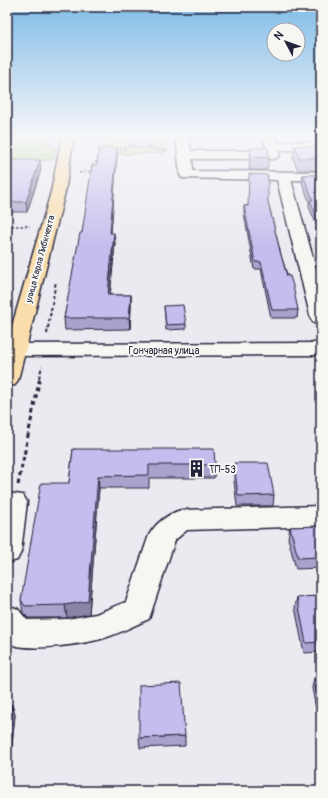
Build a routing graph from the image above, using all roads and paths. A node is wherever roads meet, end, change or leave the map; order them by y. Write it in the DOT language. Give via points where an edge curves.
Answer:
graph roads {
  1 [pos="61,173"];
  2 [pos="78,173"];
  3 [pos="187,173"];
  4 [pos="73,174"];
  5 [pos="321,176"];
  6 [pos="283,177"];
  7 [pos="7,226"];
  8 [pos="35,226"];
  9 [pos="57,274"];
  10 [pos="321,319"];
  11 [pos="321,348"];
  12 [pos="11,350"];
  13 [pos="45,350"];
  14 [pos="7,380"];
  15 [pos="11,502"];
  16 [pos="321,516"];
  17 [pos="7,552"];
  18 [pos="7,618"];
  1 -- 12 [label="main road, улица Карла Либкнехта"];
  2 -- 4 [label="path"];
  3 -- 6 [label="street" via="187,176"];
  5 -- 6 [label="street"];
  6 -- 10 [label="street"];
  7 -- 8 [label="path"];
  9 -- 13 [label="path"];
  11 -- 13 [label="street, Гончарная улица"];
  12 -- 13 [label="street, Гончарная улица"];
  12 -- 14 [label="main road, улица Карла Либкнехта"];
  13 -- 15 [label="path"];
  15 -- 17 [label="street"];
  16 -- 18 [label="street" via="181,520 163,535 138,610 98,627 67,632 20,634"];
}
